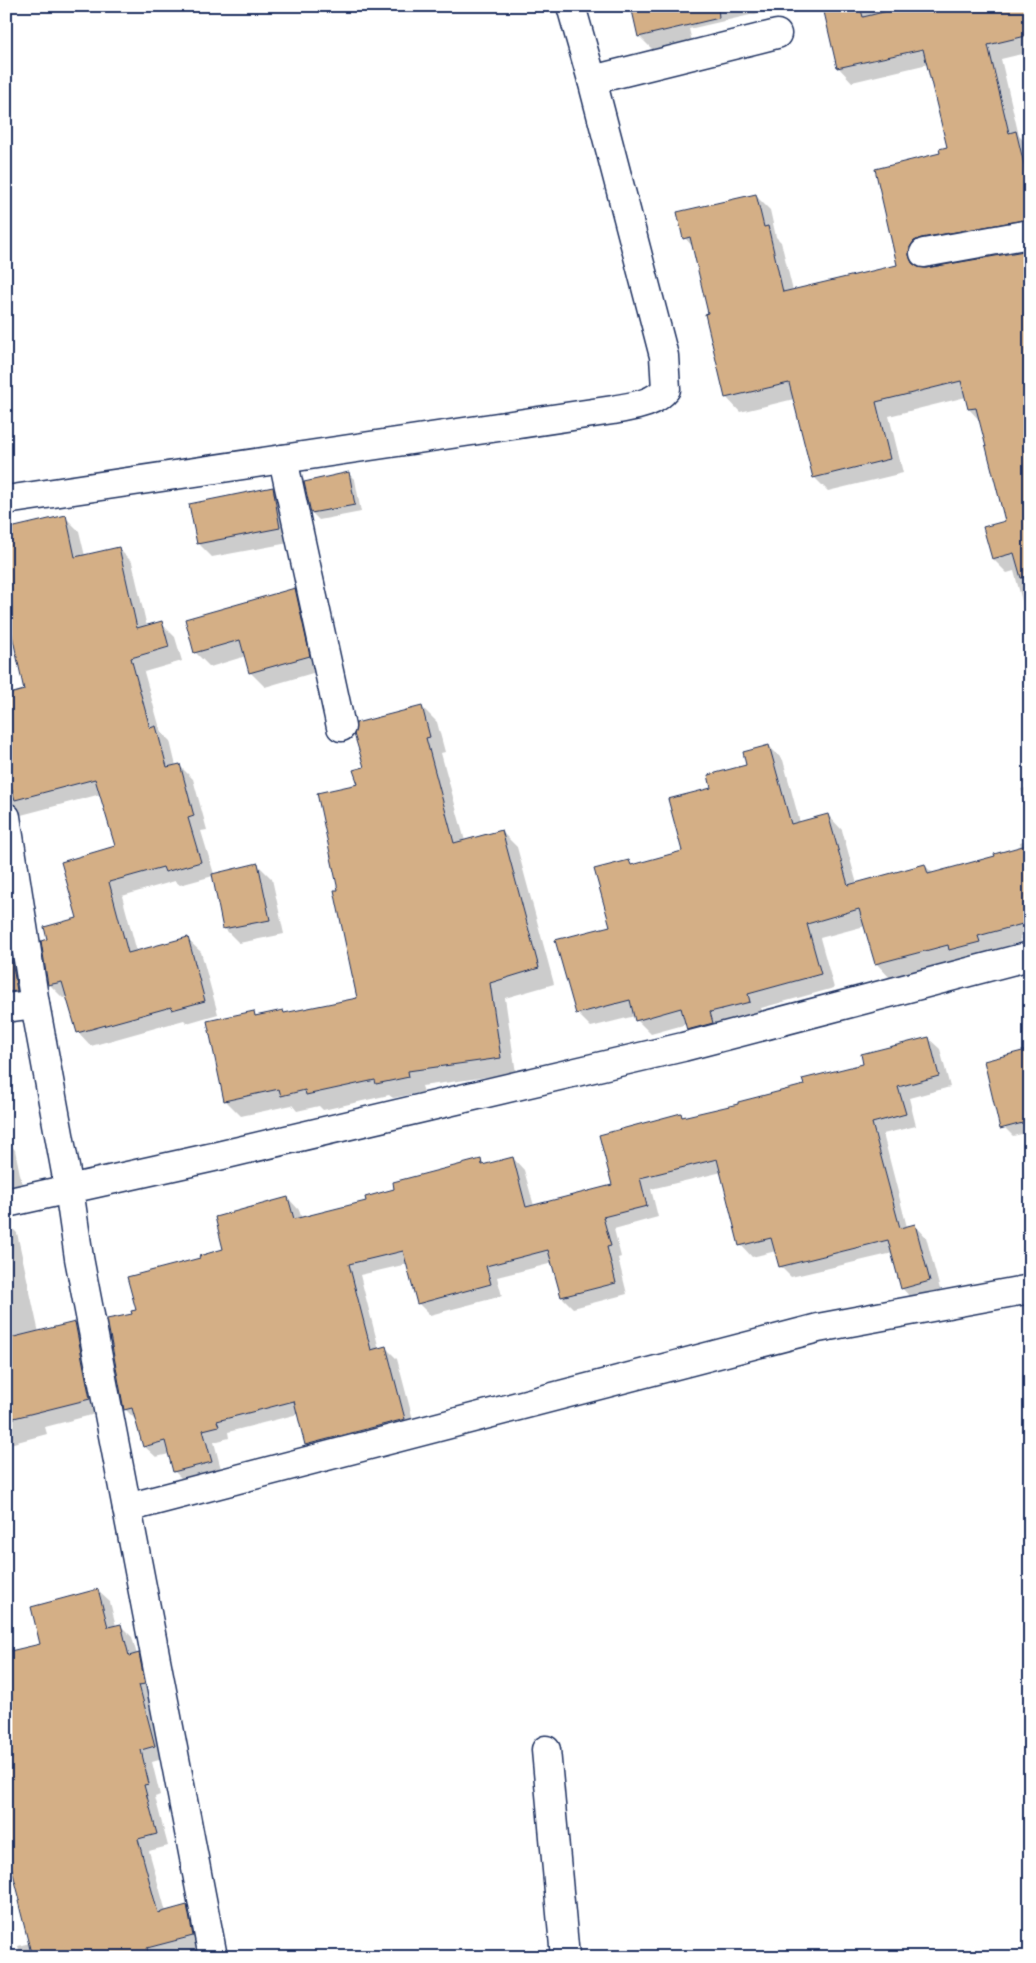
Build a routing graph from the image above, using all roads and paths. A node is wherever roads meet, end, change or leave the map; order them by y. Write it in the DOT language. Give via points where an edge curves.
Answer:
graph roads {
  1 [pos="571,6"];
  2 [pos="776,34"];
  3 [pos="592,80"];
  4 [pos="1030,234"];
  5 [pos="924,253"];
  6 [pos="283,459"];
  7 [pos="6,500"];
  8 [pos="341,727"];
  9 [pos="6,817"];
  10 [pos="1030,956"];
  11 [pos="34,1004"];
  12 [pos="6,1008"];
  13 [pos="69,1189"];
  14 [pos="6,1203"];
  15 [pos="1030,1289"];
  16 [pos="127,1508"];
  17 [pos="546,1750"];
  18 [pos="213,1957"];
  19 [pos="565,1957"];
  1 -- 3 [label="street"];
  2 -- 3 [label="street"];
  3 -- 6 [label="street" via="664,356 666,389 660,397 613,410"];
  4 -- 5 [label="street"];
  6 -- 7 [label="street"];
  6 -- 8 [label="street"];
  9 -- 11 [label="street"];
  10 -- 13 [label="street" via="673,1049"];
  11 -- 12 [label="street"];
  11 -- 13 [label="street"];
  13 -- 14 [label="street"];
  13 -- 16 [label="street" via="79,1258"];
  15 -- 16 [label="street" via="818,1328"];
  16 -- 18 [label="street"];
  17 -- 19 [label="street"];
}
